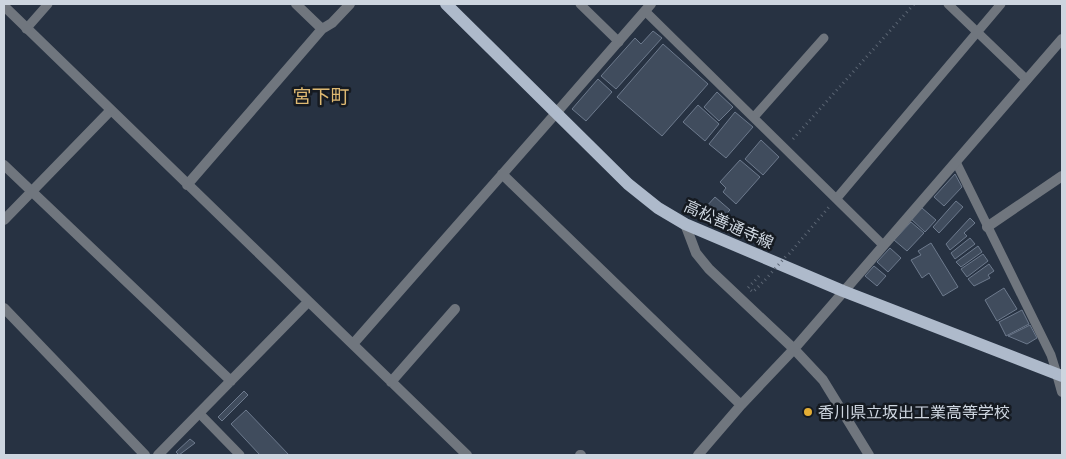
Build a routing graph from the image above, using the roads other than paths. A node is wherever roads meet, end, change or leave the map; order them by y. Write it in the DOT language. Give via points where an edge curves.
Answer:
graph roads {
  1 [pos="48,4"];
  2 [pos="296,4"];
  3 [pos="350,4"];
  4 [pos="446,4"];
  5 [pos="580,4"];
  6 [pos="948,4"];
  7 [pos="1001,4"];
  8 [pos="4,6"];
  9 [pos="648,7"];
  10 [pos="26,28"];
  11 [pos="322,29"];
  12 [pos="976,32"];
  13 [pos="824,38"];
  14 [pos="1062,39"];
  15 [pos="619,42"];
  16 [pos="1027,80"];
  17 [pos="110,110"];
  18 [pos="557,112"];
  19 [pos="754,117"];
  20 [pos="956,162"];
  21 [pos="4,165"];
  22 [pos="502,174"];
  23 [pos="1062,176"];
  24 [pos="187,185"];
  25 [pos="32,191"];
  26 [pos="837,198"];
  27 [pos="4,220"];
  28 [pos="685,224"];
  29 [pos="987,228"];
  30 [pos="883,245"];
  31 [pos="843,291"];
  32 [pos="308,302"];
  33 [pos="4,308"];
  34 [pos="455,309"];
  35 [pos="353,344"];
  36 [pos="794,349"];
  37 [pos="1059,375"];
  38 [pos="230,381"];
  39 [pos="391,382"];
  40 [pos="1062,392"];
  41 [pos="742,405"];
  42 [pos="199,413"];
  43 [pos="145,455"];
  44 [pos="158,455"];
  45 [pos="240,455"];
  46 [pos="467,455"];
  47 [pos="698,455"];
  48 [pos="870,455"];
  1 -- 10 [label="lane"];
  2 -- 11 [label="street"];
  3 -- 11 [label="street"];
  4 -- 18 [label="main road, 高松善通寺線"];
  5 -- 15 [label="lane"];
  6 -- 12 [label="lane"];
  7 -- 12 [label="lane"];
  8 -- 10 [label="street"];
  9 -- 15 [label="street"];
  9 -- 19 [label="lane"];
  10 -- 17 [label="street"];
  11 -- 24 [label="street"];
  12 -- 16 [label="lane"];
  12 -- 26 [label="lane"];
  13 -- 19 [label="lane"];
  14 -- 16 [label="street"];
  15 -- 18 [label="street"];
  16 -- 20 [label="street"];
  17 -- 24 [label="street"];
  17 -- 25 [label="street"];
  18 -- 22 [label="street"];
  18 -- 28 [label="main road, 高松善通寺線" via="628,184"];
  19 -- 26 [label="lane"];
  20 -- 29 [label="lane"];
  20 -- 30 [label="street"];
  21 -- 25 [label="street"];
  22 -- 35 [label="street"];
  22 -- 41 [label="street"];
  23 -- 29 [label="street"];
  24 -- 32 [label="street"];
  25 -- 27 [label="street"];
  25 -- 38 [label="street"];
  26 -- 30 [label="lane"];
  28 -- 31 [label="main road, 高松善通寺線"];
  28 -- 36 [label="street" via="696,253 704,264"];
  29 -- 37 [label="lane"];
  30 -- 31 [label="street"];
  31 -- 36 [label="street"];
  31 -- 37 [label="main road, 高松善通寺線"];
  32 -- 35 [label="street"];
  32 -- 38 [label="street"];
  33 -- 43 [label="street"];
  34 -- 39 [label="street"];
  35 -- 39 [label="street"];
  36 -- 41 [label="street"];
  36 -- 48 [label="street" via="823,380"];
  37 -- 40 [label="street"];
  38 -- 42 [label="street"];
  39 -- 46 [label="street"];
  41 -- 47 [label="street"];
  42 -- 44 [label="street"];
  42 -- 45 [label="lane"];
}
